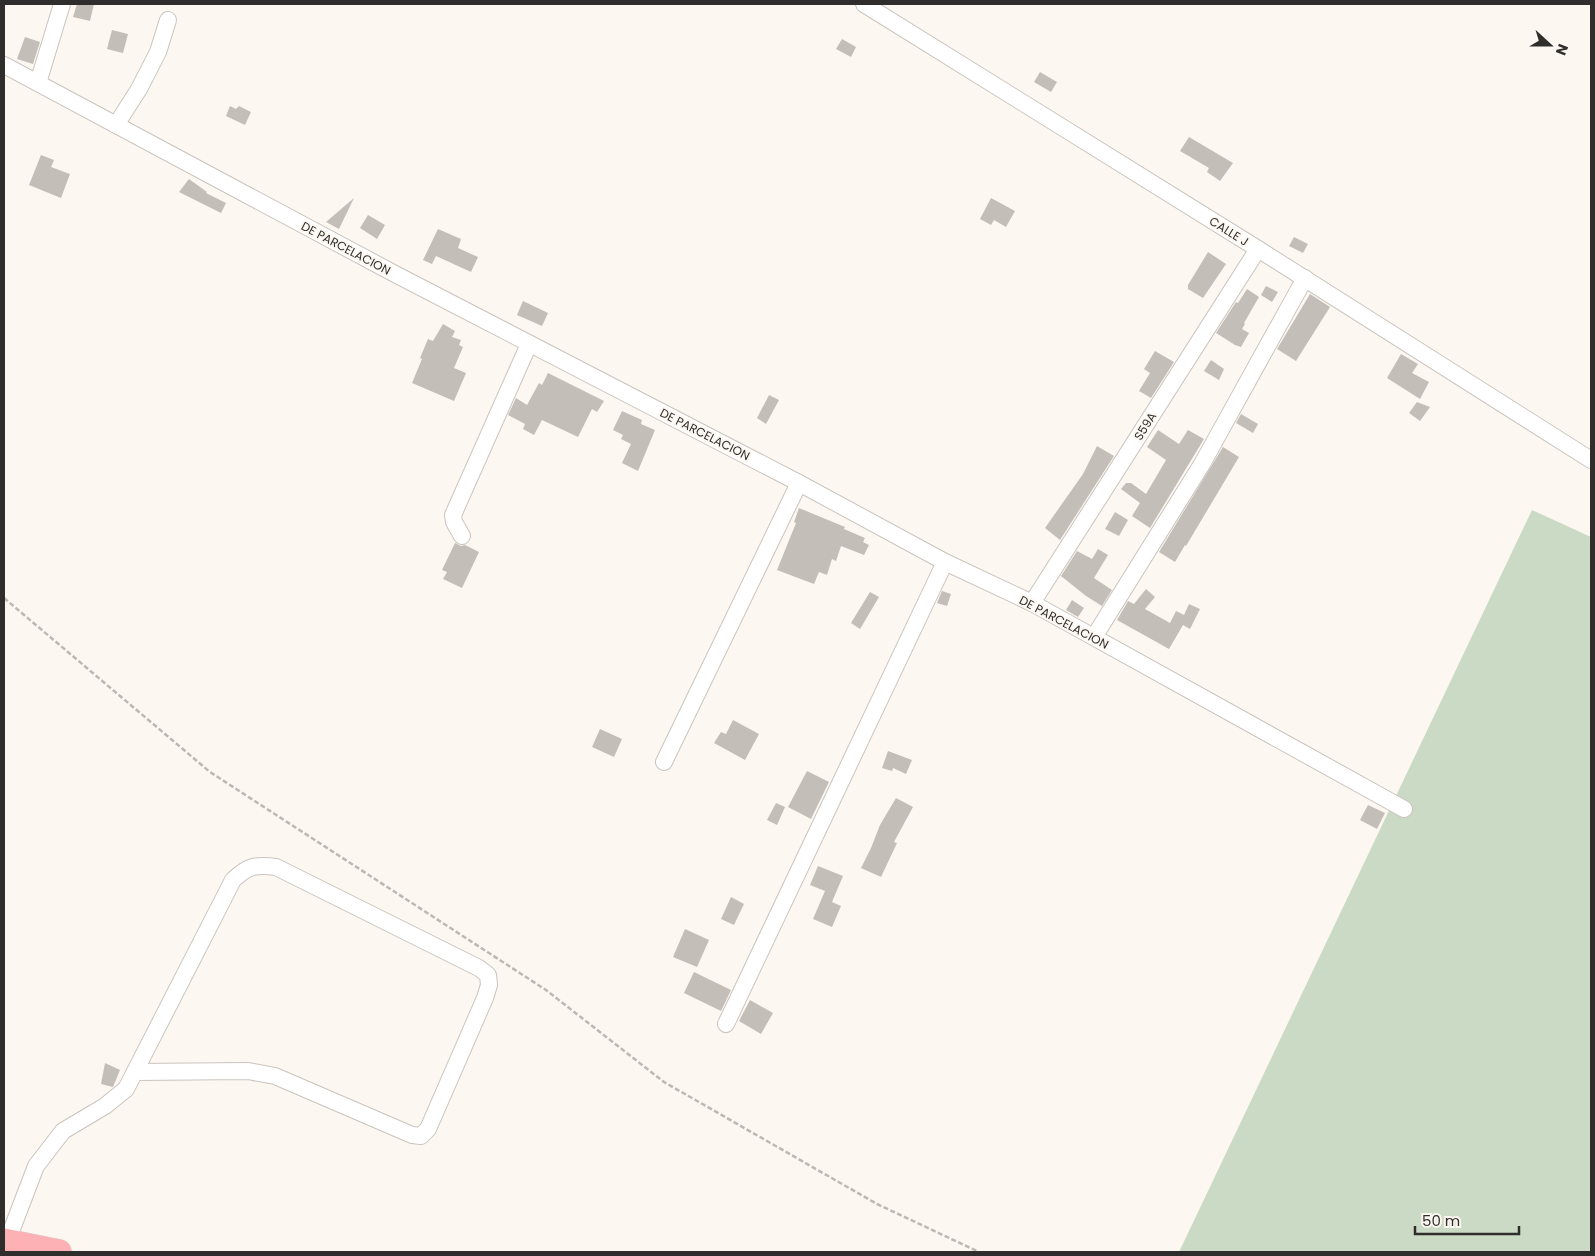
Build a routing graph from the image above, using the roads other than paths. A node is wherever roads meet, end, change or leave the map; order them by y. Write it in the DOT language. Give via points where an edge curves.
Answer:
graph roads {
  1 [pos="62,4"];
  2 [pos="864,4"];
  3 [pos="168,20"];
  4 [pos="4,65"];
  5 [pos="38,83"];
  6 [pos="116,125"];
  7 [pos="1258,249"];
  8 [pos="1305,278"];
  9 [pos="529,344"];
  10 [pos="1591,460"];
  11 [pos="799,483"];
  12 [pos="462,536"];
  13 [pos="945,562"];
  14 [pos="1032,603"];
  15 [pos="1094,638"];
  16 [pos="664,762"];
  17 [pos="1404,809"];
  18 [pos="726,1024"];
  19 [pos="135,1072"];
  20 [pos="5,1241"];
  21 [pos="59,1252"];
  1 -- 5 [label="street"];
  2 -- 7 [label="street, CALLE J"];
  3 -- 6 [label="street" via="140,89"];
  4 -- 5 [label="street, DE PARCELACION"];
  5 -- 6 [label="street, DE PARCELACION"];
  6 -- 9 [label="street, DE PARCELACION"];
  7 -- 8 [label="street, CALLE J"];
  7 -- 14 [label="street, S59A"];
  8 -- 10 [label="street, CALLE J"];
  8 -- 15 [label="street" via="1202,464"];
  9 -- 11 [label="street, DE PARCELACION"];
  9 -- 12 [label="street" via="453,515"];
  11 -- 13 [label="street, DE PARCELACION"];
  11 -- 16 [label="street"];
  13 -- 14 [label="street, DE PARCELACION"];
  13 -- 18 [label="street"];
  14 -- 15 [label="street, DE PARCELACION"];
  15 -- 17 [label="street, DE PARCELACION"];
  19 -- 19 [label="street" via="233,880 244,870 259,865 276,867 479,968 488,976 485,998 428,1129 421,1136 275,1076 248,1071"];
  19 -- 20 [label="street" via="126,1089 63,1131 36,1166"];
  20 -- 21 [label="highway"];
}
